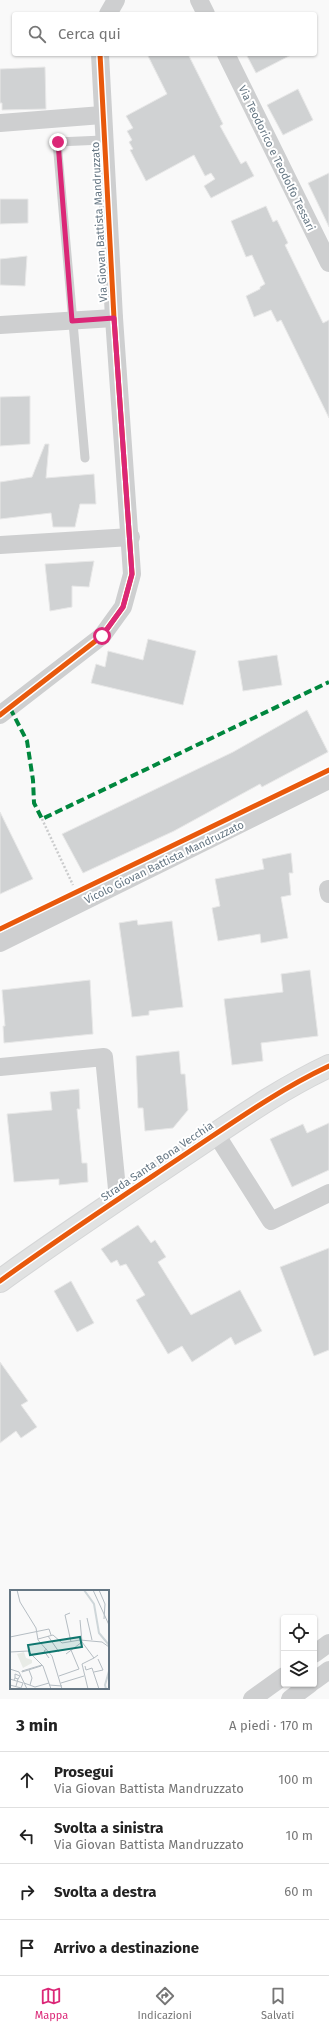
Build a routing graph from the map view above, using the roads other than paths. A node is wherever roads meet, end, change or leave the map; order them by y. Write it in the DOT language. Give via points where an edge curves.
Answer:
graph roads {
  1 [pos="116,0"];
  2 [pos="199,0"];
  3 [pos="109,12"];
  4 [pos="205,12"];
  5 [pos="100,56"];
  6 [pos="227,56"];
  7 [pos="102,116"];
  8 [pos="0,123"];
  9 [pos="104,140"];
  10 [pos="329,262"];
  11 [pos="114,318"];
  12 [pos="72,321"];
  13 [pos="0,325"];
  14 [pos="85,458"];
  15 [pos="131,538"];
  16 [pos="0,545"];
  17 [pos="0,715"];
  18 [pos="329,780"];
  19 [pos="0,943"];
  20 [pos="329,1066"];
  21 [pos="0,1067"];
  22 [pos="216,1134"];
  23 [pos="329,1193"];
  24 [pos="118,1199"];
  25 [pos="0,1281"];
  26 [pos="329,1643"];
  27 [pos="317,1652"];
  28 [pos="329,1670"];
  29 [pos="281,1678"];
  30 [pos="317,1679"];
  31 [pos="306,1687"];
  32 [pos="252,1699"];
  33 [pos="290,1699"];
  1 -- 3 [label="street"];
  2 -- 4 [label="street"];
  5 -- 7 [label="street, Via Giovan Battista Mandruzzato"];
  6 -- 10 [label="street, Via Teodorico e Teodolfo Tessari"];
  7 -- 8 [label="street"];
  7 -- 9 [label="street, Via Giovan Battista Mandruzzato"];
  9 -- 11 [label="street, Via Giovan Battista Mandruzzato"];
  9 -- 12 [label="lane" via="58,142"];
  11 -- 12 [label="street"];
  11 -- 15 [label="street, Via Giovan Battista Mandruzzato"];
  12 -- 13 [label="street"];
  12 -- 14 [label="lane"];
  15 -- 16 [label="street"];
  15 -- 17 [label="street, Via Giovan Battista Mandruzzato" via="132,574 123,607 102,636"];
  18 -- 19 [label="street, Vicolo Giovan Battista Mandruzzato"];
  20 -- 22 [label="street, Strada Santa Bona Vecchia" via="276,1095"];
  21 -- 24 [label="street, Strada Santa Bona Vecchia" via="104,1057"];
  22 -- 23 [label="street, Strada Santa Bona Vecchia" via="270,1221"];
  22 -- 24 [label="street, Strada Santa Bona Vecchia"];
  24 -- 25 [label="street, Strada Santa Bona Vecchia"];
  26 -- 27 [label="street"];
  28 -- 30 [label="street"];
  29 -- 32 [label="street"];
  31 -- 33 [label="street"];
}
